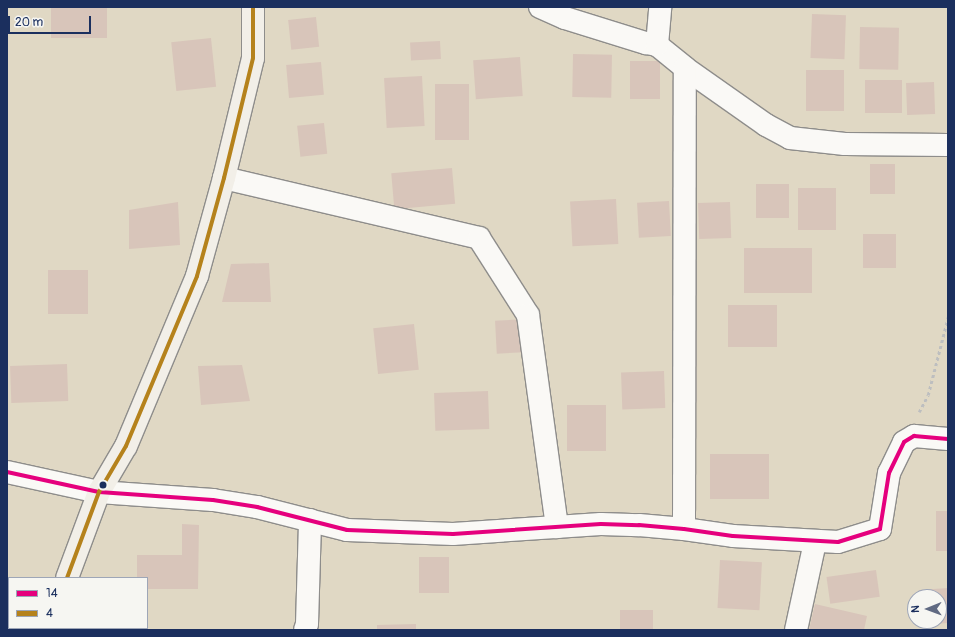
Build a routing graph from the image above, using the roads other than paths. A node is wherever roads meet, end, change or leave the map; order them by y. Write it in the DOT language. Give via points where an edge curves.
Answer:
graph roads {
  1 [pos="253,7"];
  2 [pos="540,7"];
  3 [pos="660,7"];
  4 [pos="657,45"];
  5 [pos="685,68"];
  6 [pos="948,145"];
  7 [pos="224,178"];
  8 [pos="948,439"];
  9 [pos="7,472"];
  10 [pos="99,492"];
  11 [pos="310,520"];
  12 [pos="557,527"];
  13 [pos="684,529"];
  14 [pos="815,542"];
  15 [pos="67,577"];
  16 [pos="305,630"];
  17 [pos="796,630"];
  1 -- 7 [label="main road" via="253,58"];
  2 -- 4 [label="street" via="565,18"];
  3 -- 4 [label="street"];
  4 -- 5 [label="street"];
  5 -- 6 [label="street" via="766,125 790,138 845,144"];
  5 -- 13 [label="street"];
  7 -- 10 [label="main road" via="197,276 126,446"];
  7 -- 12 [label="street" via="479,238 528,315"];
  8 -- 14 [label="street" via="914,436 904,442 889,473 880,529 838,542"];
  9 -- 10 [label="street"];
  10 -- 11 [label="street" via="213,500 257,507"];
  10 -- 15 [label="main road"];
  11 -- 12 [label="street" via="347,530 452,534"];
  11 -- 16 [label="street"];
  12 -- 13 [label="street" via="608,524"];
  13 -- 14 [label="street" via="733,536"];
  14 -- 17 [label="street"];
}
